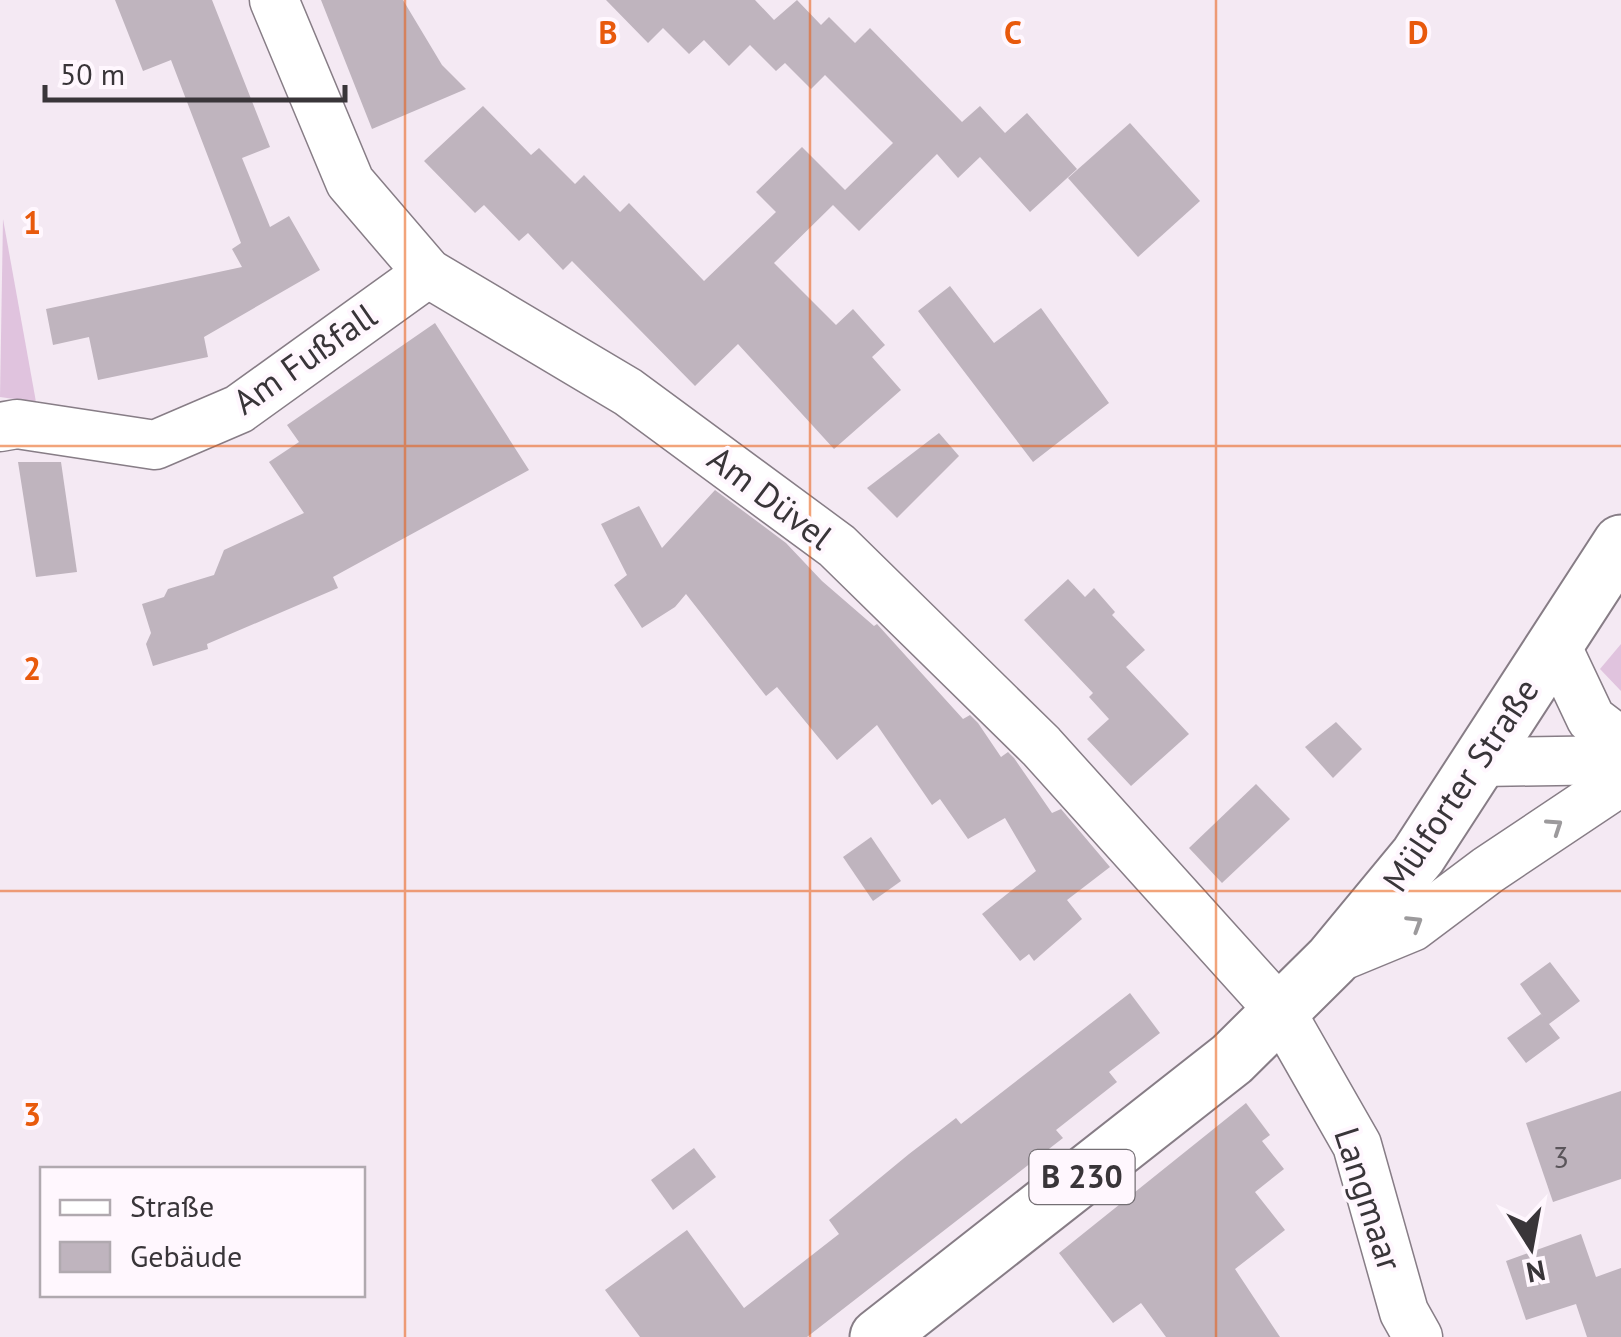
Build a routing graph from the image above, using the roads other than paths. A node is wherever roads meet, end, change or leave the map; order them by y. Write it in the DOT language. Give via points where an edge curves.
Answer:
graph roads {
  1 [pos="274,0"];
  2 [pos="428,273"];
  3 [pos="0,428"];
  4 [pos="1621,543"];
  5 [pos="1556,645"];
  6 [pos="1621,742"];
  7 [pos="1621,760"];
  8 [pos="1482,762"];
  9 [pos="1621,781"];
  10 [pos="1332,960"];
  11 [pos="1282,1012"];
  12 [pos="878,1337"];
  13 [pos="1418,1337"];
  1 -- 2 [label="street, Am Düvel" via="350,182"];
  2 -- 3 [label="street, Am Fußfall" via="239,409 155,445 17,424"];
  2 -- 11 [label="street, Am Düvel" via="628,392 837,546 1041,746"];
  4 -- 5 [label="main road, Mülforter Straße / B 230"];
  5 -- 6 [label="street" via="1591,718"];
  5 -- 8 [label="main road, Mülforter Straße / B 230"];
  7 -- 8 [label="street"];
  8 -- 10 [label="main road, Mülforter Straße / B 230" via="1418,856"];
  10 -- 9 [label="street, one-way" via="1412,927"];
  10 -- 11 [label="main road, Mülforter Straße / B 230"];
  11 -- 12 [label="main road, B 230" via="1232,1059"];
  11 -- 13 [label="street, Langmaar" via="1357,1145 1404,1312"];
}
